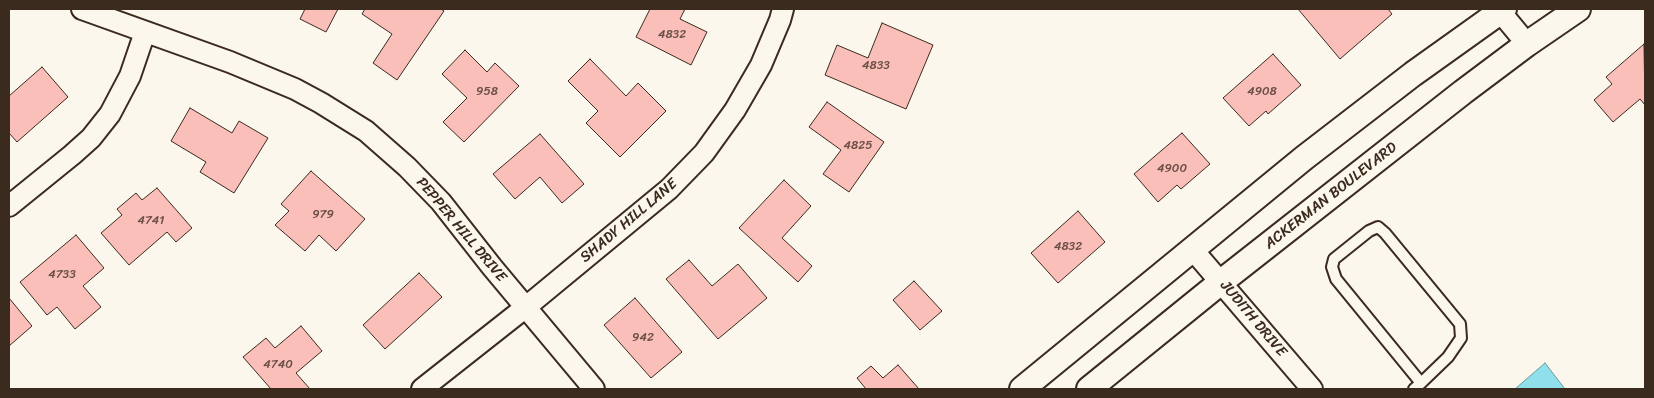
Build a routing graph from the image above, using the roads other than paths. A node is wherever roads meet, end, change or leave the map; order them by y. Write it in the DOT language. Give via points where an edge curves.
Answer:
graph roads {
  1 [pos="82,9"];
  2 [pos="783,9"];
  3 [pos="1578,9"];
  4 [pos="1501,10"];
  5 [pos="145,32"];
  6 [pos="1527,44"];
  7 [pos="9,206"];
  8 [pos="1193,250"];
  9 [pos="1221,282"];
  10 [pos="526,307"];
  11 [pos="1417,386"];
  12 [pos="422,389"];
  13 [pos="594,389"];
  14 [pos="1022,389"];
  15 [pos="1089,389"];
  16 [pos="1312,389"];
  1 -- 5 [label="street, PEPPER HILL DRIVE"];
  2 -- 10 [label="street, SHADY HILL LANE" via="761,65 735,110 704,153 669,189"];
  3 -- 6 [label="street, ACKERMAN BOULEVARD"];
  4 -- 6 [label="street"];
  4 -- 8 [label="street" via="1304,158"];
  5 -- 7 [label="street" via="130,76 110,114 72,156"];
  5 -- 10 [label="street, PEPPER HILL DRIVE" via="295,89 366,131 441,202"];
  6 -- 9 [label="street, ACKERMAN BOULEVARD"];
  8 -- 9 [label="street, JUDITH DRIVE"];
  8 -- 14 [label="street"];
  9 -- 15 [label="street, ACKERMAN BOULEVARD"];
  9 -- 16 [label="street, JUDITH DRIVE"];
  10 -- 12 [label="street, SHADY HILL LANE"];
  10 -- 13 [label="street, PEPPER HILL DRIVE"];
  11 -- 11 [label="lane" via="1448,357 1461,338 1460,324 1378,227 1334,259 1332,267 1336,279"];
}
